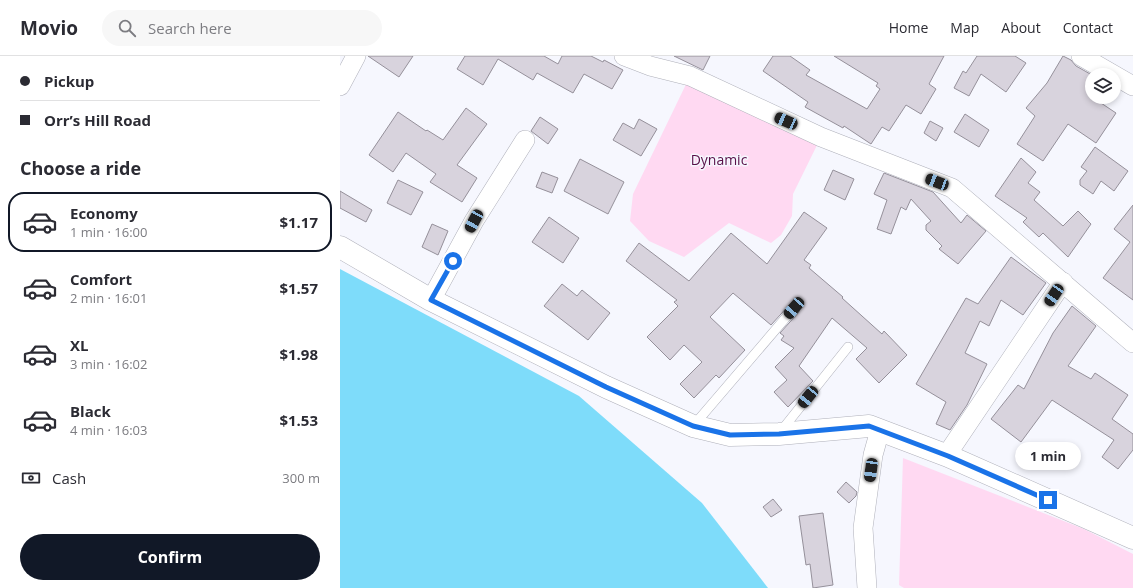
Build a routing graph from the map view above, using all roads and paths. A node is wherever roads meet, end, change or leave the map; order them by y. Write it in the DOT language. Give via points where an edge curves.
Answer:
graph roads {
  1 [pos="356,56"];
  2 [pos="624,56"];
  3 [pos="1081,56"];
  4 [pos="653,61"];
  5 [pos="340,86"];
  6 [pos="1133,86"];
  7 [pos="525,140"];
  8 [pos="340,247"];
  9 [pos="1063,282"];
  10 [pos="431,300"];
  11 [pos="794,308"];
  12 [pos="1133,343"];
  13 [pos="848,347"];
  14 [pos="693,426"];
  15 [pos="880,430"];
  16 [pos="779,434"];
  17 [pos="948,456"];
  18 [pos="1133,538"];
  19 [pos="867,588"];
  1 -- 5 [label="street"];
  2 -- 4 [label="street"];
  3 -- 6 [label="street"];
  4 -- 9 [label="street" via="821,137 952,188"];
  7 -- 10 [label="street" via="474,221"];
  8 -- 10 [label="main road"];
  9 -- 12 [label="street"];
  9 -- 17 [label="street"];
  10 -- 14 [label="main road" via="606,387"];
  11 -- 14 [label="lane"];
  13 -- 16 [label="lane"];
  14 -- 16 [label="main road" via="730,435"];
  15 -- 16 [label="main road" via="869,426"];
  15 -- 17 [label="main road"];
  15 -- 19 [label="street" via="873,455 863,528"];
  17 -- 18 [label="main road"];
}
